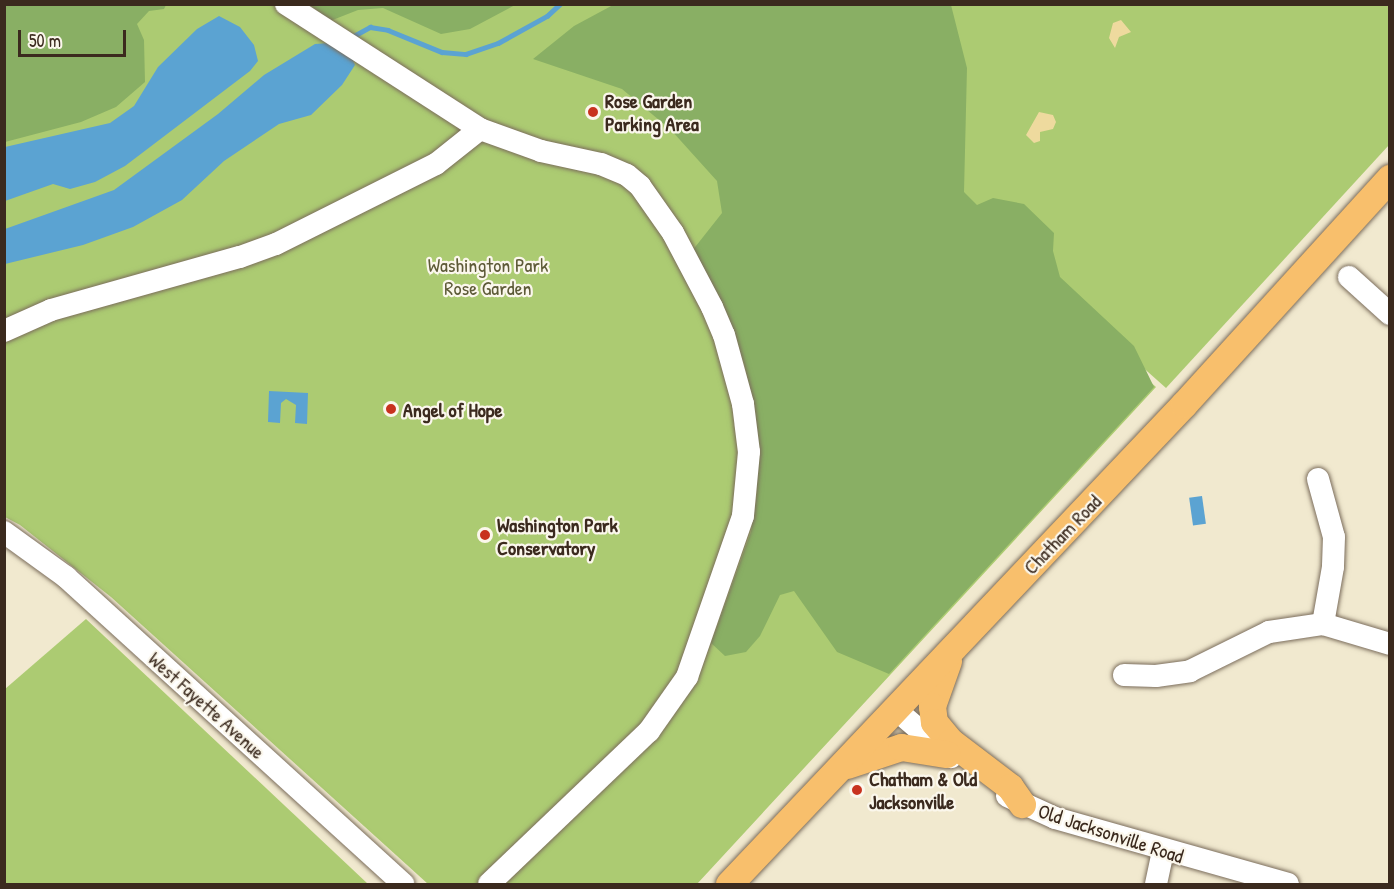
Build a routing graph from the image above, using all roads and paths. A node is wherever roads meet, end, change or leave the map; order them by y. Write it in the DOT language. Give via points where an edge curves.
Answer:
graph roads {
  1 [pos="286,4"];
  2 [pos="480,129"];
  3 [pos="1389,178"];
  4 [pos="1349,277"];
  5 [pos="1389,314"];
  6 [pos="4,331"];
  7 [pos="1318,479"];
  8 [pos="4,532"];
  9 [pos="1323,624"];
  10 [pos="1389,644"];
  11 [pos="955,646"];
  12 [pos="1124,675"];
  13 [pos="895,709"];
  14 [pos="946,754"];
  15 [pos="838,770"];
  16 [pos="1022,804"];
  17 [pos="1163,850"];
  18 [pos="403,885"];
  19 [pos="489,885"];
  20 [pos="729,885"];
  21 [pos="1156,885"];
  22 [pos="1288,885"];
  1 -- 2 [label="street"];
  2 -- 6 [label="street" via="427,169 276,244 51,310"];
  2 -- 19 [label="street" via="542,151 601,164 627,174 640,186 689,262 724,335 743,404 749,452 740,525 699,647 670,706 650,731"];
  3 -- 11 [label="main road, Chatham Road" via="1184,404"];
  4 -- 5 [label="street"];
  7 -- 9 [label="street" via="1334,537"];
  8 -- 18 [label="street, West Fayette Avenue" via="66,576"];
  9 -- 10 [label="street"];
  9 -- 12 [label="street" via="1269,632 1190,671"];
  11 -- 13 [label="main road, Chatham Road"];
  11 -- 16 [label="main road" via="937,686 932,706 934,722 951,742 1010,786"];
  13 -- 14 [label="street, Old Jacksonville Road"];
  13 -- 15 [label="main road, Chatham Road"];
  14 -- 15 [label="main road" via="915,748 889,749"];
  14 -- 16 [label="street, Old Jacksonville Road"];
  15 -- 20 [label="main road, Chatham Road"];
  16 -- 17 [label="street, Old Jacksonville Road" via="1055,818"];
  17 -- 21 [label="street"];
  17 -- 22 [label="street, Old Jacksonville Road"];
}
